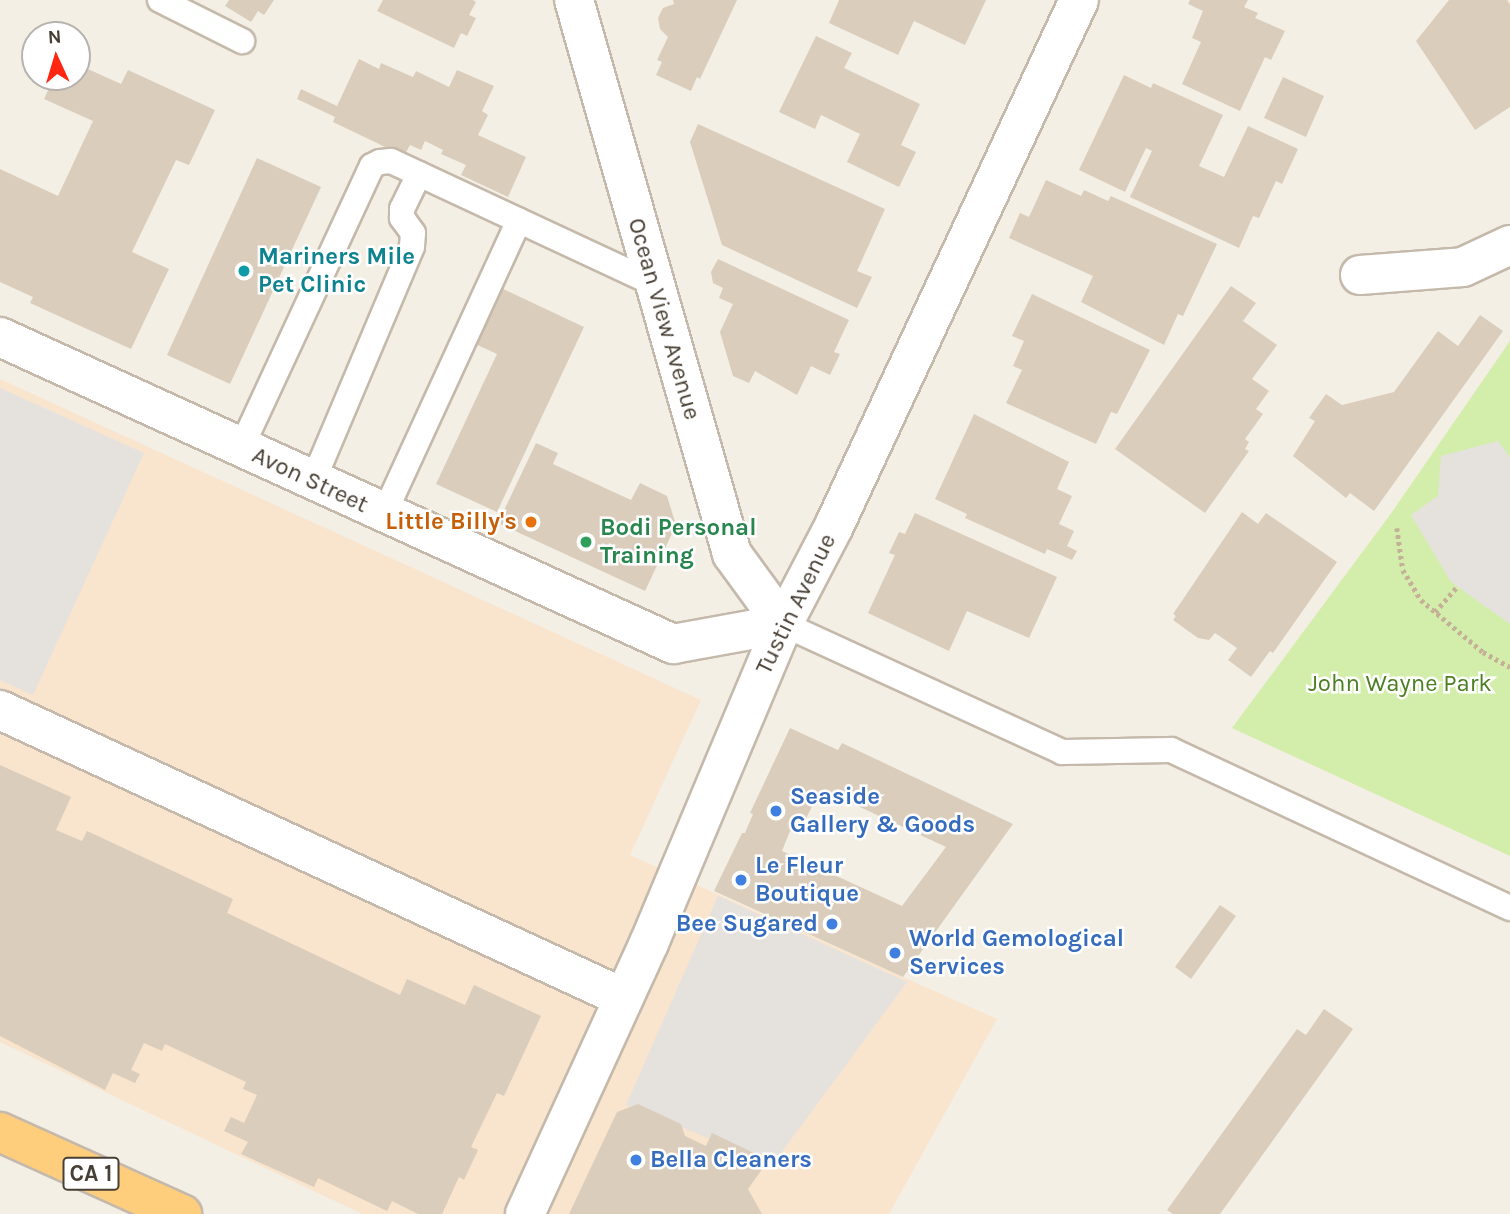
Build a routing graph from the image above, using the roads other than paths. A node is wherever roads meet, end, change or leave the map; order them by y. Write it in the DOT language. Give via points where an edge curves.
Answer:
graph roads {
  1 [pos="160,0"];
  2 [pos="574,0"];
  3 [pos="1079,0"];
  4 [pos="242,41"];
  5 [pos="419,174"];
  6 [pos="519,221"];
  7 [pos="1510,245"];
  8 [pos="1360,275"];
  9 [pos="653,283"];
  10 [pos="0,337"];
  11 [pos="242,448"];
  12 [pos="313,481"];
  13 [pos="384,514"];
  14 [pos="782,624"];
  15 [pos="0,710"];
  16 [pos="1510,908"];
  17 [pos="624,999"];
  18 [pos="0,1132"];
  19 [pos="182,1214"];
  20 [pos="525,1214"];
  1 -- 4 [label="lane"];
  2 -- 9 [label="street, Ocean View Avenue"];
  3 -- 14 [label="street, Tustin Avenue" via="834,526"];
  5 -- 6 [label="lane"];
  5 -- 11 [label="lane" via="391,161 372,166"];
  5 -- 12 [label="lane" via="402,209 402,218 413,233 412,247"];
  6 -- 9 [label="lane"];
  6 -- 13 [label="lane"];
  7 -- 8 [label="street" via="1463,267"];
  9 -- 14 [label="street, Ocean View Avenue" via="732,554"];
  10 -- 11 [label="street, Avon Street"];
  11 -- 12 [label="street, Avon Street"];
  12 -- 13 [label="street, Avon Street"];
  13 -- 14 [label="street, Avon Street" via="673,644"];
  14 -- 16 [label="lane" via="1062,752 1171,750"];
  14 -- 17 [label="street, Tustin Avenue"];
  15 -- 17 [label="street"];
  17 -- 20 [label="street, Tustin Avenue"];
  18 -- 19 [label="highway, CA 1"];
}
